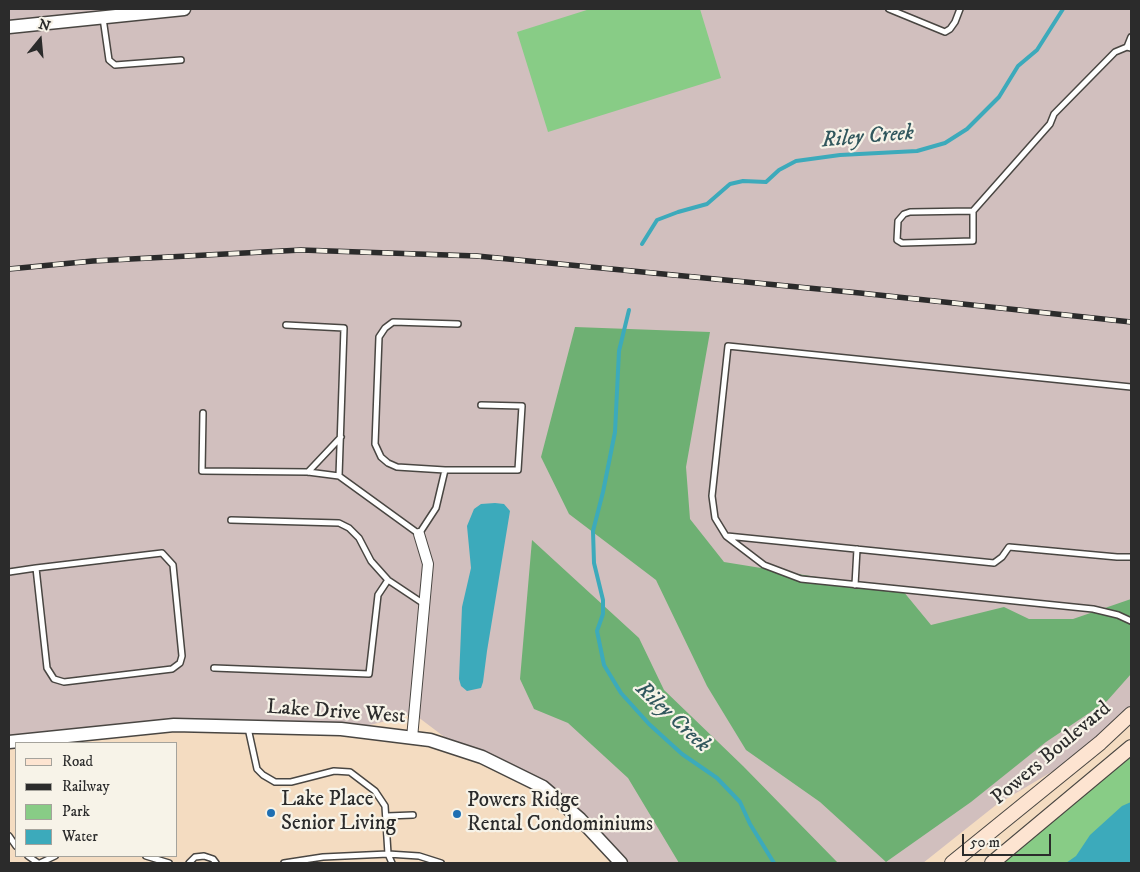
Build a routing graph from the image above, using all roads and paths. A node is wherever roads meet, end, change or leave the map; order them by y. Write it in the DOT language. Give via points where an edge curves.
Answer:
graph roads {
  1 [pos="184,9"];
  2 [pos="889,9"];
  3 [pos="960,9"];
  4 [pos="159,10"];
  5 [pos="102,17"];
  6 [pos="9,27"];
  7 [pos="1131,37"];
  8 [pos="1129,47"];
  9 [pos="182,60"];
  10 [pos="973,211"];
  11 [pos="458,324"];
  12 [pos="286,325"];
  13 [pos="1131,387"];
  14 [pos="481,405"];
  15 [pos="203,413"];
  16 [pos="341,437"];
  17 [pos="445,470"];
  18 [pos="308,472"];
  19 [pos="339,476"];
  20 [pos="231,520"];
  21 [pos="419,534"];
  22 [pos="726,536"];
  23 [pos="857,549"];
  24 [pos="1131,556"];
  25 [pos="36,568"];
  26 [pos="9,572"];
  27 [pos="388,580"];
  28 [pos="855,584"];
  29 [pos="424,604"];
  30 [pos="1131,621"];
  31 [pos="214,668"];
  32 [pos="1131,714"];
  33 [pos="248,727"];
  34 [pos="412,738"];
  35 [pos="9,742"];
  36 [pos="1131,747"];
  37 [pos="413,815"];
  38 [pos="386,816"];
  39 [pos="388,854"];
  40 [pos="53,857"];
  41 [pos="149,857"];
  42 [pos="39,863"];
  43 [pos="169,863"];
  44 [pos="189,863"];
  45 [pos="216,863"];
  46 [pos="284,863"];
  47 [pos="392,863"];
  48 [pos="441,863"];
  49 [pos="621,863"];
  50 [pos="952,863"];
  51 [pos="992,863"];
  1 -- 4 [label="street"];
  2 -- 3 [label="lane" via="945,32 955,22"];
  4 -- 5 [label="street"];
  5 -- 6 [label="street"];
  5 -- 9 [label="lane" via="109,60 115,65"];
  7 -- 8 [label="lane"];
  8 -- 10 [label="lane" via="1115,52 1054,114 1050,124"];
  10 -- 10 [label="lane" via="973,241 902,243 898,240 898,221 904,214"];
  11 -- 17 [label="lane" via="393,322 379,337 375,444 381,457 397,467"];
  12 -- 16 [label="lane" via="344,328"];
  13 -- 22 [label="lane" via="728,346 712,496 716,518"];
  14 -- 17 [label="lane" via="522,406 518,470"];
  15 -- 18 [label="lane" via="202,471"];
  16 -- 18 [label="lane"];
  16 -- 19 [label="lane"];
  17 -- 21 [label="lane" via="436,508"];
  18 -- 19 [label="lane"];
  19 -- 21 [label="lane"];
  20 -- 27 [label="lane" via="339,523 358,538 371,561"];
  21 -- 29 [label="street" via="428,564"];
  22 -- 23 [label="lane"];
  22 -- 28 [label="lane" via="764,565 800,579"];
  23 -- 24 [label="lane" via="994,563 1009,547"];
  23 -- 28 [label="lane"];
  25 -- 25 [label="lane" via="47,668 54,679 64,682 172,669 180,663 173,566 162,553"];
  25 -- 26 [label="lane"];
  27 -- 29 [label="lane"];
  27 -- 31 [label="lane" via="378,595 369,674"];
  28 -- 30 [label="lane" via="1093,609 1118,614"];
  29 -- 34 [label="street"];
  32 -- 50 [label="main road, Powers Boulevard"];
  33 -- 34 [label="street, Lake Drive West" via="342,730"];
  33 -- 35 [label="street, Lake Drive West" via="174,725"];
  33 -- 38 [label="lane" via="254,759 262,776 275,782 291,782 334,771 350,772 375,791 386,806"];
  34 -- 49 [label="street, Lake Drive West" via="430,740 482,757 543,787 580,819"];
  36 -- 51 [label="main road"];
  37 -- 38 [label="lane"];
  38 -- 39 [label="lane"];
  39 -- 46 [label="lane" via="323,857"];
  39 -- 47 [label="lane"];
  39 -- 48 [label="lane" via="419,856"];
  40 -- 42 [label="lane"];
  41 -- 43 [label="lane"];
  44 -- 45 [label="lane" via="194,857 204,856"];
}
